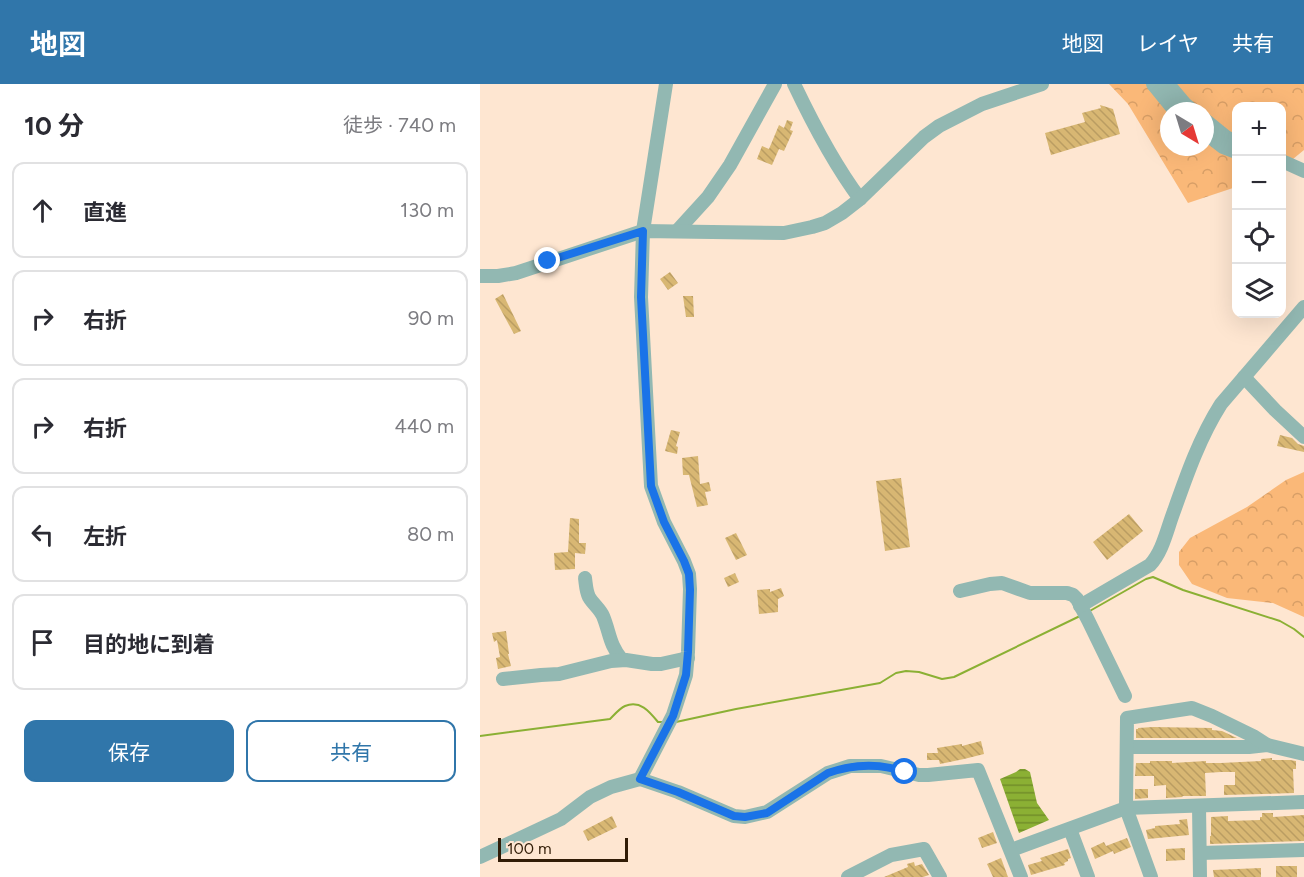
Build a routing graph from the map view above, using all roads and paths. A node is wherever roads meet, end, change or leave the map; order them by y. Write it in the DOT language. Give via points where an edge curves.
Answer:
graph roads {
  1 [pos="666,84"];
  2 [pos="775,84"];
  3 [pos="794,84"];
  4 [pos="1042,84"];
  5 [pos="1153,84"];
  6 [pos="1168,84"];
  7 [pos="1168,102"];
  8 [pos="1183,102"];
  9 [pos="1214,127"];
  10 [pos="1232,140"];
  11 [pos="1214,141"];
  12 [pos="1232,151"];
  13 [pos="1286,164"];
  14 [pos="1304,171"];
  15 [pos="1286,174"];
  16 [pos="1304,179"];
  17 [pos="860,199"];
  18 [pos="643,231"];
  19 [pos="677,231"];
  20 [pos="480,276"];
  21 [pos="1304,307"];
  22 [pos="1244,377"];
  23 [pos="1304,437"];
  24 [pos="585,578"];
  25 [pos="960,591"];
  26 [pos="1080,606"];
  27 [pos="688,658"];
  28 [pos="622,660"];
  29 [pos="503,679"];
  30 [pos="1125,696"];
  31 [pos="1267,745"];
  32 [pos="1127,747"];
  33 [pos="1304,754"];
  34 [pos="640,779"];
  35 [pos="1304,802"];
  36 [pos="1199,806"];
  37 [pos="1126,808"];
  38 [pos="1070,829"];
  39 [pos="1011,850"];
  40 [pos="1304,850"];
  41 [pos="1200,853"];
  42 [pos="480,857"];
  43 [pos="849,877"];
  44 [pos="940,877"];
  45 [pos="1021,877"];
  46 [pos="1088,877"];
  47 [pos="1152,877"];
  48 [pos="1200,877"];
  1 -- 18 [label="street"];
  2 -- 19 [label="street" via="730,165"];
  3 -- 17 [label="street" via="825,145"];
  4 -- 17 [label="street" via="982,104 939,126"];
  5 -- 7 [label="street"];
  6 -- 8 [label="street"];
  9 -- 10 [label="street"];
  11 -- 12 [label="street"];
  13 -- 14 [label="street"];
  15 -- 16 [label="street"];
  17 -- 19 [label="street" via="825,223 784,233"];
  18 -- 19 [label="street"];
  18 -- 20 [label="street" via="516,273"];
  18 -- 27 [label="street" via="641,297 651,486 689,574"];
  21 -- 22 [label="street"];
  22 -- 23 [label="street"];
  22 -- 26 [label="street" via="1207,428 1154,561"];
  24 -- 28 [label="street" via="589,597 600,609 609,640"];
  25 -- 26 [label="street" via="1002,583 1030,593 1067,593"];
  26 -- 30 [label="street"];
  27 -- 28 [label="street" via="661,664"];
  27 -- 34 [label="street" via="673,716"];
  28 -- 29 [label="street" via="559,674"];
  31 -- 32 [label="street"];
  31 -- 32 [label="street" via="1192,708 1127,718"];
  31 -- 33 [label="street"];
  32 -- 37 [label="street"];
  34 -- 39 [label="street" via="745,817 767,813 828,773 850,766 881,766 928,776 978,770"];
  34 -- 42 [label="street" via="610,787 561,819"];
  35 -- 36 [label="street"];
  36 -- 37 [label="street"];
  36 -- 41 [label="street"];
  37 -- 38 [label="street"];
  37 -- 47 [label="street"];
  38 -- 39 [label="street"];
  38 -- 46 [label="street"];
  39 -- 45 [label="street"];
  40 -- 41 [label="street"];
  41 -- 48 [label="street"];
  43 -- 44 [label="street" via="891,855 924,849"];
}
